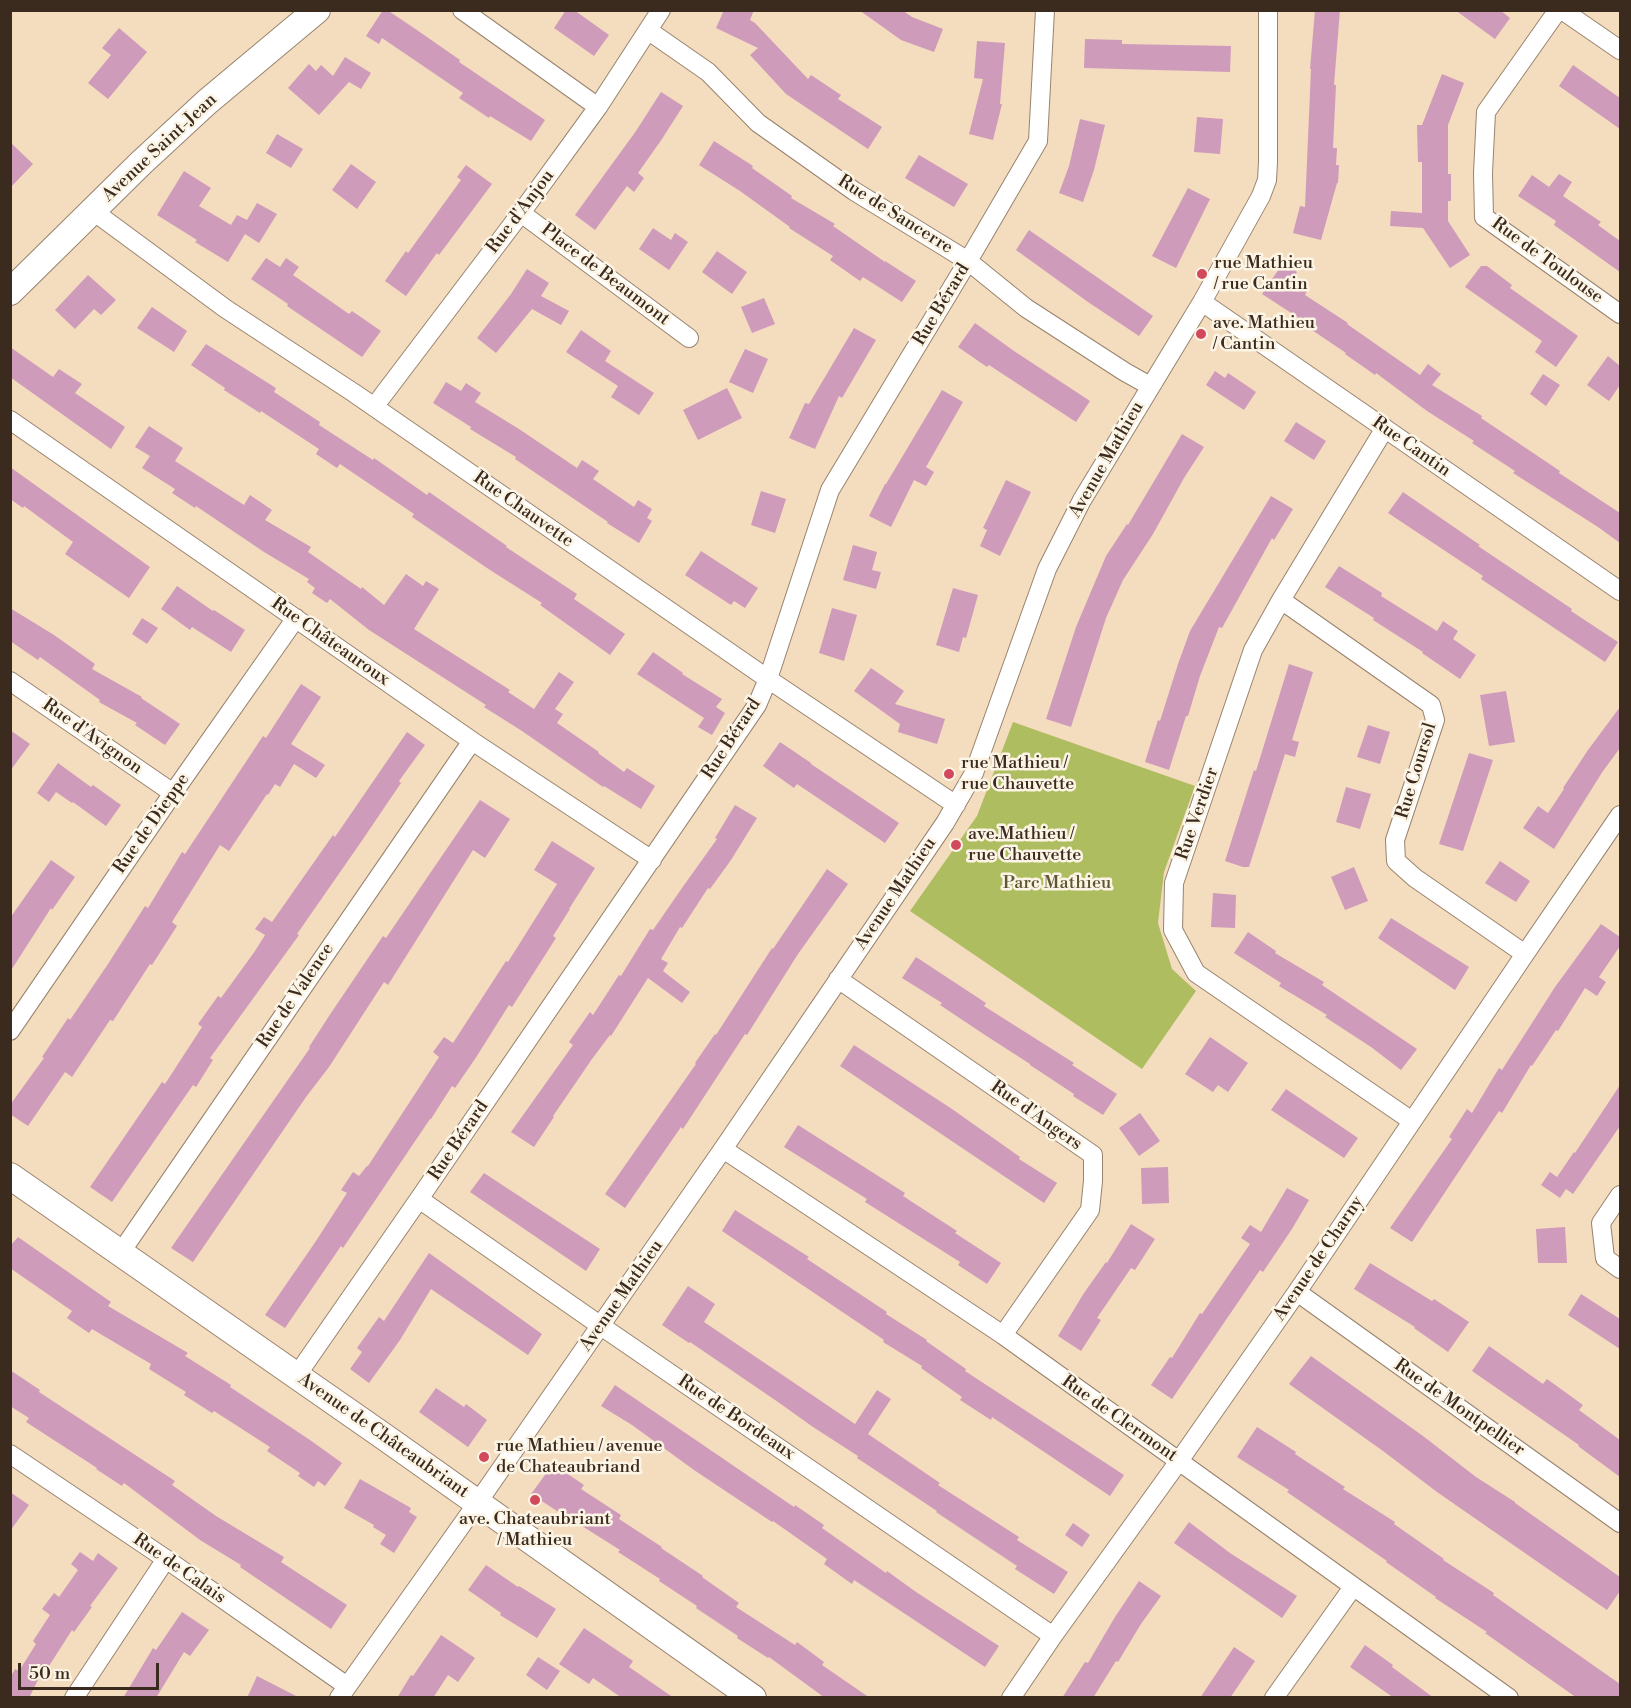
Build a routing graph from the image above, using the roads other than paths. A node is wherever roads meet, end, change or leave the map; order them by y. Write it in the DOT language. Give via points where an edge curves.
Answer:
graph roads {
  1 [pos="317,10"];
  2 [pos="462,10"];
  3 [pos="662,10"];
  4 [pos="1045,10"];
  5 [pos="1268,10"];
  6 [pos="1560,10"];
  7 [pos="649,31"];
  8 [pos="1620,51"];
  9 [pos="598,107"];
  10 [pos="93,211"];
  11 [pos="521,213"];
  12 [pos="968,261"];
  13 [pos="10,292"];
  14 [pos="1202,302"];
  15 [pos="1620,314"];
  16 [pos="689,338"];
  17 [pos="1150,386"];
  18 [pos="374,407"];
  19 [pos="10,420"];
  20 [pos="1385,428"];
  21 [pos="1620,591"];
  22 [pos="1281,600"];
  23 [pos="296,618"];
  24 [pos="768,679"];
  25 [pos="10,681"];
  26 [pos="472,741"];
  27 [pos="173,793"];
  28 [pos="956,805"];
  29 [pos="1620,815"];
  30 [pos="652,860"];
  31 [pos="1525,954"];
  32 [pos="838,979"];
  33 [pos="10,1031"];
  34 [pos="1412,1121"];
  35 [pos="723,1149"];
  36 [pos="10,1176"];
  37 [pos="1620,1195"];
  38 [pos="420,1199"];
  39 [pos="121,1252"];
  40 [pos="1620,1269"];
  41 [pos="1297,1292"];
  42 [pos="601,1326"];
  43 [pos="1003,1335"];
  44 [pos="297,1375"];
  45 [pos="10,1454"];
  46 [pos="1179,1461"];
  47 [pos="478,1502"];
  48 [pos="1620,1523"];
  49 [pos="166,1559"];
  50 [pos="1353,1587"];
  51 [pos="1053,1636"];
  52 [pos="343,1692"];
  53 [pos="75,1698"];
  54 [pos="753,1698"];
  55 [pos="1011,1698"];
  56 [pos="1274,1698"];
  57 [pos="1509,1698"];
  1 -- 10 [label="street, Avenue Saint-Jean" via="207,102"];
  2 -- 9 [label="street"];
  3 -- 7 [label="street, Rue d'Anjou"];
  4 -- 12 [label="street, Rue Bérard" via="1038,141"];
  5 -- 14 [label="street, Avenue Mathieu" via="1267,180"];
  6 -- 8 [label="street"];
  6 -- 15 [label="street, Rue de Toulouse" via="1486,112 1484,217"];
  7 -- 9 [label="street, Rue d'Anjou"];
  7 -- 12 [label="street, Rue de Sancerre" via="708,72 758,123 854,191"];
  9 -- 11 [label="street, Rue d'Anjou"];
  10 -- 13 [label="street, Avenue Saint-Jean"];
  10 -- 18 [label="street, Rue Chauvette" via="226,309"];
  11 -- 16 [label="street, Place de Beaumont"];
  11 -- 18 [label="street, Rue d'Anjou"];
  12 -- 17 [label="street, Rue de Sancerre" via="1026,308"];
  12 -- 24 [label="street, Rue Bérard" via="830,490"];
  14 -- 17 [label="street, Avenue Mathieu"];
  14 -- 20 [label="street, Rue Cantin"];
  17 -- 28 [label="street, Avenue Mathieu" via="1047,568 979,760"];
  18 -- 24 [label="street, Rue Chauvette"];
  19 -- 23 [label="street, Rue Châteauroux"];
  20 -- 21 [label="street, Rue Cantin"];
  20 -- 22 [label="street, Rue Verdier"];
  22 -- 31 [label="street, Rue Coursol" via="1431,705 1435,720 1395,840 1396,861"];
  22 -- 34 [label="street, Rue Verdier" via="1253,650 1174,884 1173,930 1196,973"];
  23 -- 26 [label="street, Rue Châteauroux"];
  23 -- 27 [label="street, Rue de Dieppe"];
  24 -- 28 [label="street, Rue Chauvette"];
  24 -- 30 [label="street, Rue Bérard" via="757,705"];
  25 -- 27 [label="street, Rue d'Avignon"];
  26 -- 30 [label="street, Rue Châteauroux"];
  26 -- 39 [label="street, Rue de Valence"];
  27 -- 33 [label="street, Rue de Dieppe"];
  28 -- 32 [label="street, Avenue Mathieu"];
  29 -- 31 [label="street, Avenue de Charny"];
  30 -- 38 [label="street, Rue Bérard"];
  31 -- 34 [label="street, Avenue de Charny"];
  32 -- 35 [label="street, Avenue Mathieu"];
  32 -- 43 [label="street, Rue d'Angers" via="1093,1155 1090,1210"];
  34 -- 41 [label="street, Avenue de Charny"];
  35 -- 42 [label="street, Avenue Mathieu"];
  35 -- 43 [label="street, Rue de Clermont"];
  36 -- 39 [label="street, Avenue de Châteaubriant"];
  37 -- 40 [label="street" via="1601,1223 1605,1258"];
  38 -- 42 [label="street, Rue de Bordeaux"];
  38 -- 44 [label="street, Rue Bérard"];
  39 -- 44 [label="street, Avenue de Châteaubriant"];
  41 -- 46 [label="street, Avenue de Charny"];
  41 -- 48 [label="street, Rue de Montpellier"];
  42 -- 47 [label="street, Avenue Mathieu"];
  42 -- 51 [label="street, Rue de Bordeaux"];
  43 -- 46 [label="street, Rue de Clermont"];
  44 -- 47 [label="street, Avenue de Châteaubriant"];
  45 -- 49 [label="street, Rue de Calais"];
  46 -- 50 [label="street, Rue de Clermont"];
  46 -- 51 [label="street, Avenue de Charny"];
  47 -- 52 [label="street, Avenue Mathieu"];
  47 -- 54 [label="street, Avenue de Châteaubriant"];
  49 -- 52 [label="street, Rue de Calais"];
  49 -- 53 [label="street"];
  50 -- 56 [label="street"];
  50 -- 57 [label="street, Rue de Clermont"];
  51 -- 55 [label="street, Avenue de Charny"];
}
